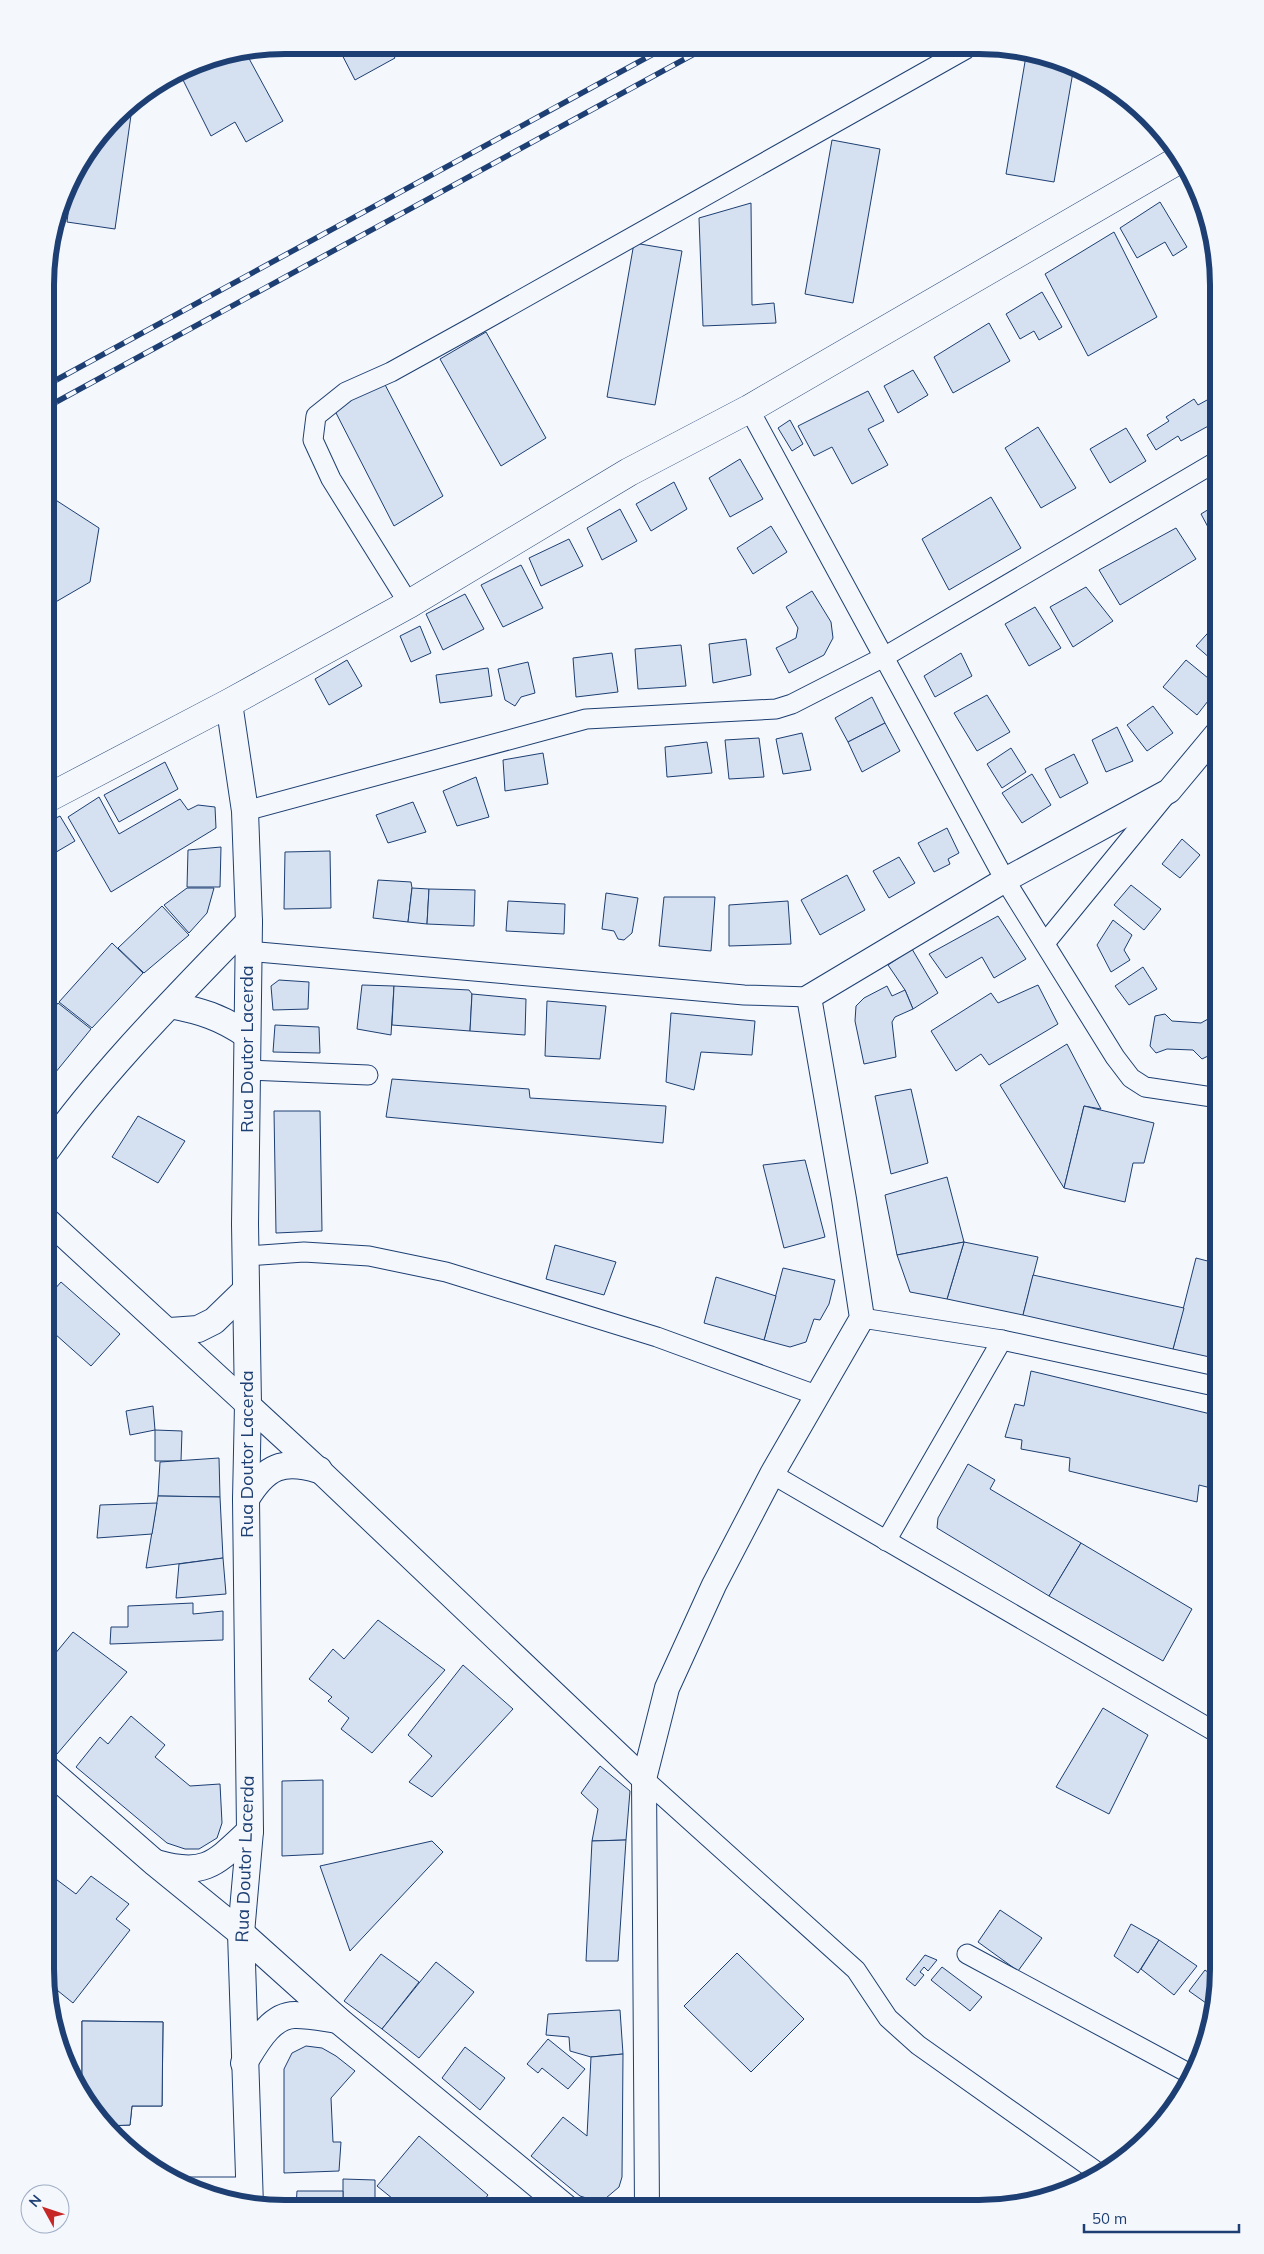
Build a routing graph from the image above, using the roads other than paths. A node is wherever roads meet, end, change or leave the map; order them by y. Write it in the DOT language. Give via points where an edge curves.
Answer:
graph roads {
  1 [pos="957,54"];
  2 [pos="1175,162"];
  3 [pos="749,409"];
  4 [pos="1210,465"];
  5 [pos="409,604"];
  6 [pos="884,657"];
  7 [pos="229,703"];
  8 [pos="1210,742"];
  9 [pos="1169,791"];
  10 [pos="54,795"];
  11 [pos="245,811"];
  12 [pos="1005,880"];
  13 [pos="249,922"];
  14 [pos="1045,943"];
  15 [pos="247,951"];
  16 [pos="810,997"];
  17 [pos="170,1005"];
  18 [pos="247,1035"];
  19 [pos="247,1070"];
  20 [pos="368,1075"];
  21 [pos="1210,1097"];
  22 [pos="54,1141"];
  23 [pos="54,1226"];
  24 [pos="246,1256"];
  25 [pos="246,1290"];
  26 [pos="862,1318"];
  27 [pos="170,1331"];
  28 [pos="1002,1340"];
  29 [pos="1210,1385"];
  30 [pos="816,1395"];
  31 [pos="248,1404"];
  32 [pos="319,1470"];
  33 [pos="772,1474"];
  34 [pos="246,1499"];
  35 [pos="886,1541"];
  36 [pos="1210,1729"];
  37 [pos="54,1775"];
  38 [pos="644,1779"];
  39 [pos="250,1831"];
  40 [pos="155,1863"];
  41 [pos="241,1933"];
  42 [pos="967,1954"];
  43 [pos="338,2020"];
  44 [pos="244,2063"];
  45 [pos="1186,2072"];
  46 [pos="1094,2170"];
  47 [pos="226,2192"];
  48 [pos="250,2196"];
  49 [pos="556,2200"];
  50 [pos="646,2200"];
  1 -- 5 [label="street" via="468,330 391,372 346,392 316,416 313,440 331,479"];
  2 -- 3 [label="main road"];
  3 -- 5 [label="main road" via="629,472"];
  3 -- 6 [label="street"];
  4 -- 6 [label="street"];
  5 -- 7 [label="main road"];
  6 -- 11 [label="street" via="776,709 586,719"];
  6 -- 12 [label="street"];
  7 -- 10 [label="main road"];
  7 -- 11 [label="main road, Rua Doutor Lacerda"];
  8 -- 9 [label="street"];
  9 -- 12 [label="street"];
  9 -- 14 [label="street"];
  11 -- 13 [label="main road, Rua Doutor Lacerda"];
  12 -- 14 [label="street"];
  12 -- 16 [label="street"];
  13 -- 15 [label="main road, Rua Doutor Lacerda"];
  13 -- 17 [label="main road"];
  14 -- 21 [label="street" via="1131,1078 1145,1087"];
  15 -- 16 [label="street" via="744,995"];
  15 -- 18 [label="main road, Rua Doutor Lacerda"];
  16 -- 26 [label="street"];
  17 -- 18 [label="main road" via="208,1013"];
  17 -- 22 [label="main road"];
  18 -- 19 [label="main road, Rua Doutor Lacerda"];
  19 -- 20 [label="street"];
  19 -- 24 [label="main road, Rua Doutor Lacerda"];
  23 -- 27 [label="street"];
  24 -- 25 [label="main road, Rua Doutor Lacerda"];
  24 -- 30 [label="street" via="304,1252 369,1256 446,1272 657,1337"];
  25 -- 27 [label="main road" via="214,1321 198,1329"];
  25 -- 31 [label="main road, Rua Doutor Lacerda"];
  26 -- 28 [label="street"];
  26 -- 30 [label="street"];
  27 -- 31 [label="street"];
  28 -- 29 [label="street"];
  28 -- 35 [label="street"];
  30 -- 33 [label="street"];
  31 -- 32 [label="street"];
  31 -- 34 [label="main road, Rua Doutor Lacerda"];
  32 -- 34 [label="main road" via="289,1464 272,1470 257,1480"];
  32 -- 38 [label="street"];
  33 -- 35 [label="street"];
  33 -- 38 [label="street" via="714,1585 667,1688"];
  34 -- 39 [label="main road, Rua Doutor Lacerda"];
  35 -- 36 [label="street"];
  37 -- 40 [label="main road"];
  38 -- 46 [label="street" via="856,1970 888,2018 918,2045"];
  38 -- 50 [label="street"];
  39 -- 40 [label="main road" via="209,1866 179,1870"];
  39 -- 41 [label="main road, Rua Doutor Lacerda"];
  40 -- 41 [label="main road"];
  41 -- 43 [label="main road"];
  41 -- 44 [label="main road, Rua Doutor Lacerda"];
  42 -- 45 [label="street"];
  43 -- 44 [label="main road" via="294,2014 280,2020 263,2034"];
  43 -- 49 [label="main road"];
  44 -- 48 [label="main road, Rua Doutor Lacerda"];
  47 -- 48 [label="street"];
}
